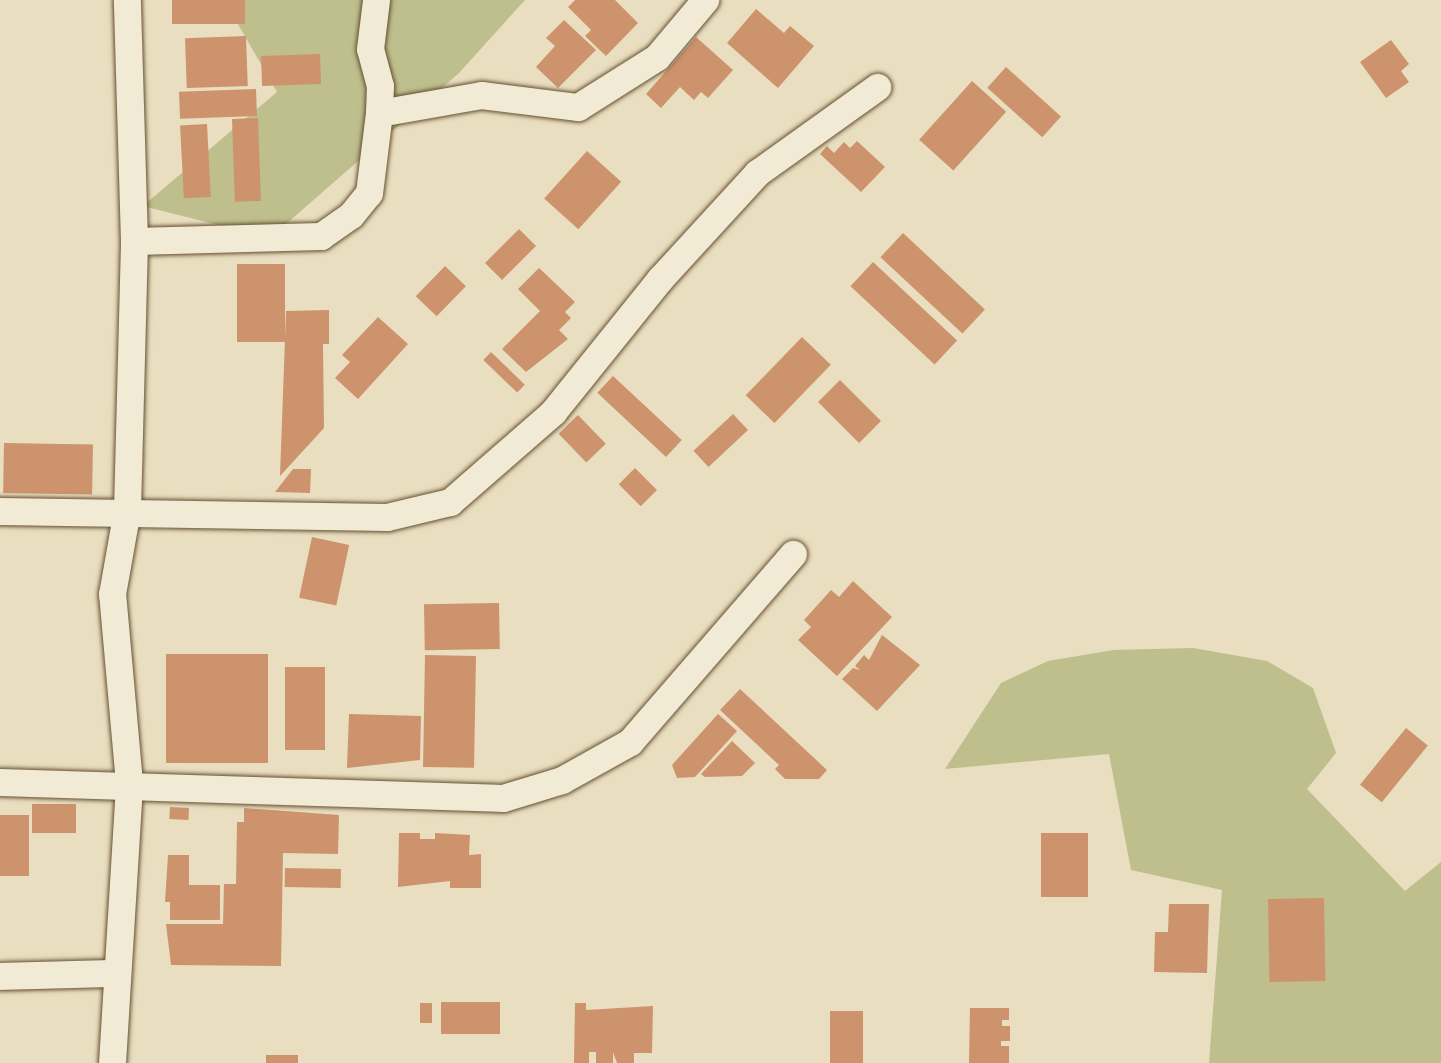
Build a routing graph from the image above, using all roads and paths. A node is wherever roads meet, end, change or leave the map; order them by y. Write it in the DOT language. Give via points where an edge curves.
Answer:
graph roads {
  1 [pos="127,0"];
  2 [pos="375,0"];
  3 [pos="705,0"];
  4 [pos="877,87"];
  5 [pos="380,113"];
  6 [pos="134,241"];
  7 [pos="0,510"];
  8 [pos="127,510"];
  9 [pos="793,554"];
  10 [pos="0,782"];
  11 [pos="129,783"];
  12 [pos="116,973"];
  13 [pos="0,976"];
  14 [pos="112,1063"];
  1 -- 6 [label="street"];
  2 -- 5 [label="street" via="370,49 380,86"];
  3 -- 5 [label="street" via="657,57 578,107 481,95"];
  4 -- 8 [label="street" via="757,173 660,279 553,412 450,502 387,517"];
  5 -- 6 [label="street" via="369,193 351,215 321,236"];
  6 -- 8 [label="street"];
  7 -- 8 [label="street"];
  8 -- 11 [label="street" via="112,594"];
  9 -- 11 [label="street" via="630,742 562,780 503,798"];
  10 -- 11 [label="street"];
  11 -- 12 [label="street"];
  12 -- 13 [label="street"];
  12 -- 14 [label="street"];
}
